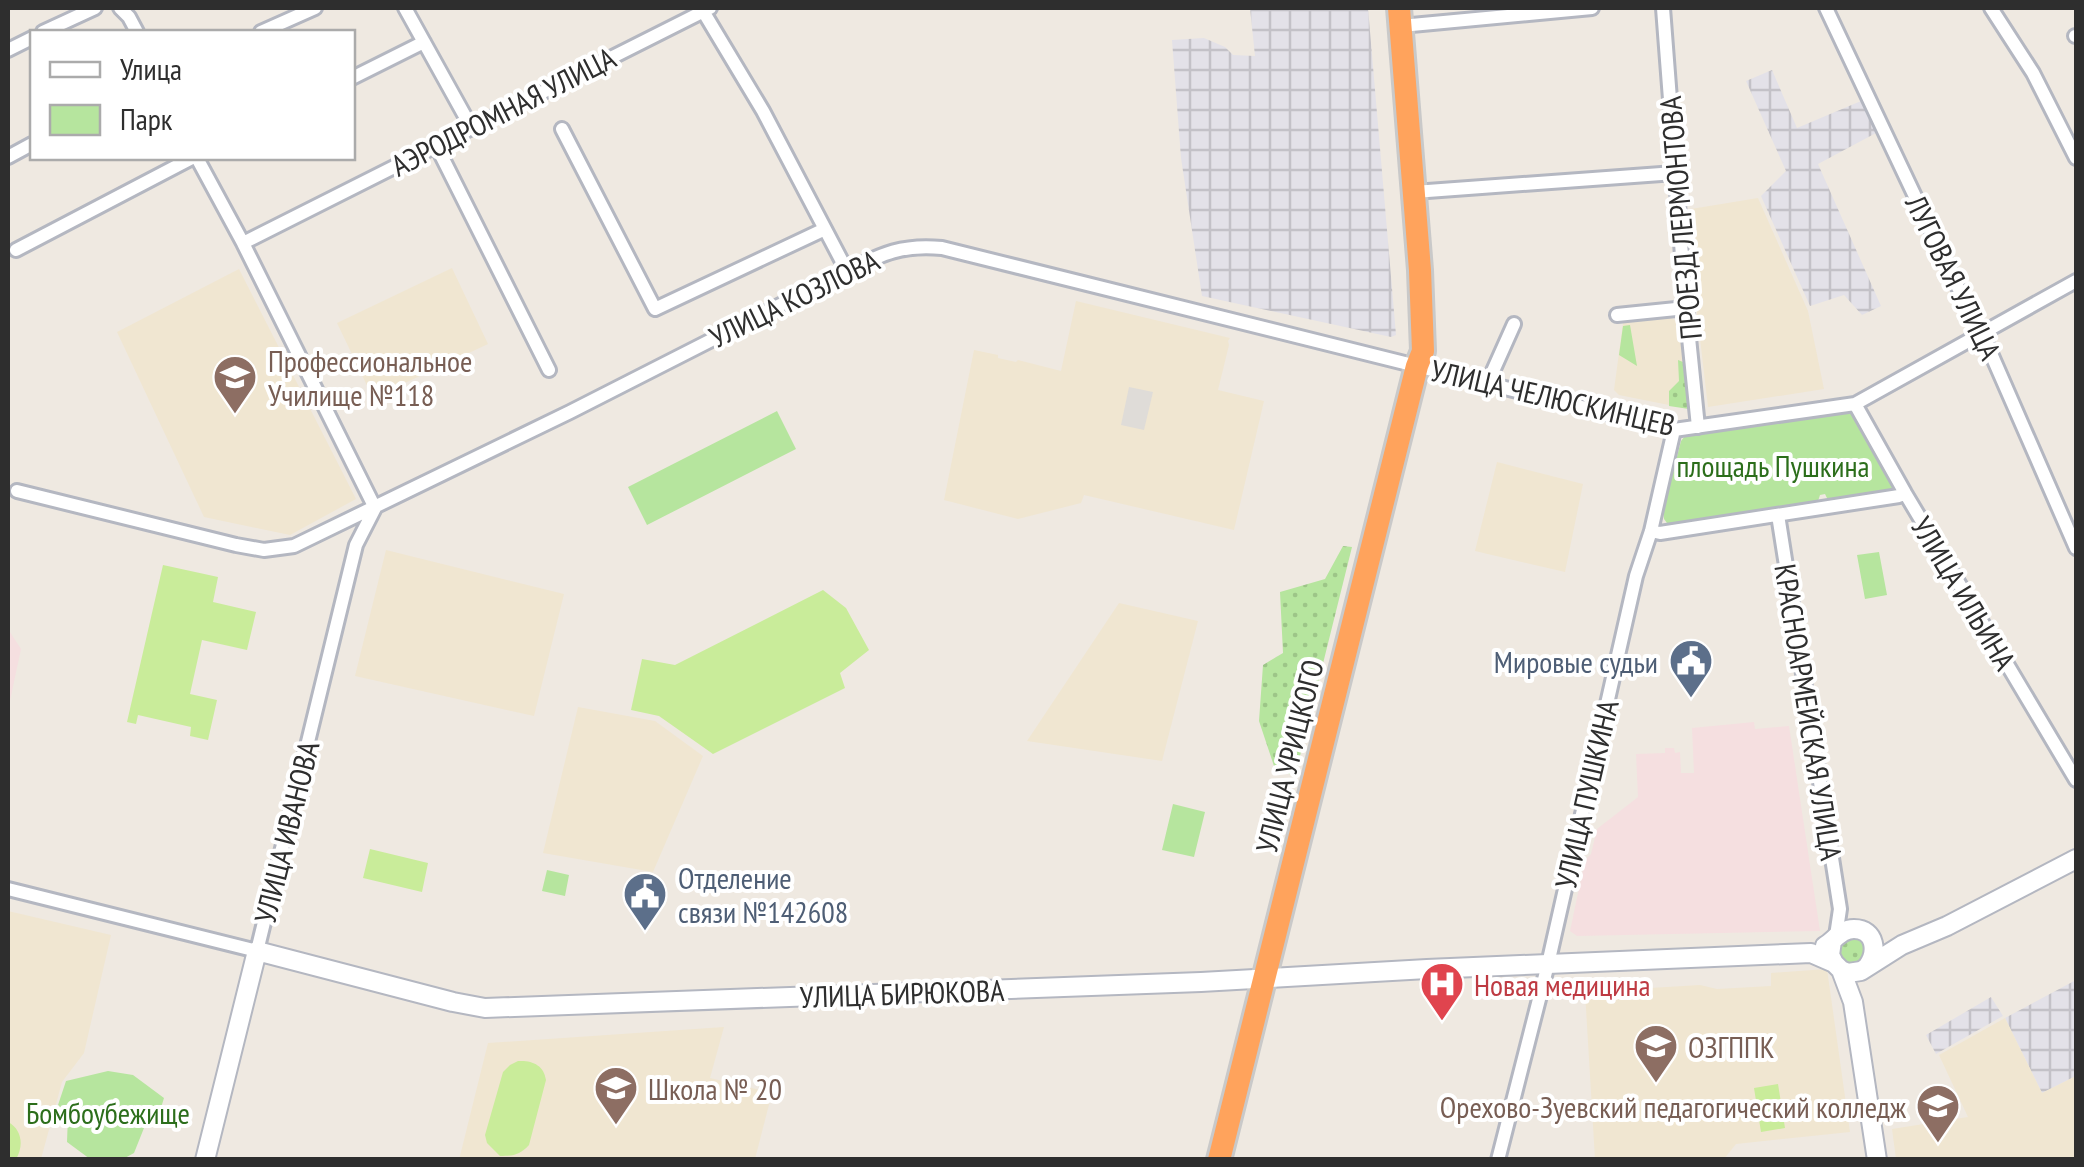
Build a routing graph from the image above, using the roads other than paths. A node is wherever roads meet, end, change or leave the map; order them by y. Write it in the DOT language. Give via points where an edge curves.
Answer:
graph roads {
  1 [pos="95,8"];
  2 [pos="314,8"];
  3 [pos="405,8"];
  4 [pos="1592,8"];
  5 [pos="1663,8"];
  6 [pos="1826,8"];
  7 [pos="1991,8"];
  8 [pos="706,9"];
  9 [pos="1396,14"];
  10 [pos="47,30"];
  11 [pos="264,30"];
  12 [pos="424,42"];
  13 [pos="355,76"];
  14 [pos="471,127"];
  15 [pos="562,129"];
  16 [pos="30,145"];
  17 [pos="436,145"];
  18 [pos="8,157"];
  19 [pos="2076,158"];
  20 [pos="191,160"];
  21 [pos="196,160"];
  22 [pos="1675,173"];
  23 [pos="1414,192"];
  24 [pos="825,229"];
  25 [pos="242,242"];
  26 [pos="16,250"];
  27 [pos="847,270"];
  28 [pos="2076,281"];
  29 [pos="1686,308"];
  30 [pos="1617,315"];
  31 [pos="1514,324"];
  32 [pos="1980,334"];
  33 [pos="1417,366"];
  34 [pos="549,370"];
  35 [pos="1490,384"];
  36 [pos="1855,404"];
  37 [pos="1698,427"];
  38 [pos="1674,430"];
  39 [pos="18,491"];
  40 [pos="1905,494"];
  41 [pos="375,508"];
  42 [pos="1778,515"];
  43 [pos="1650,531"];
  44 [pos="2076,548"];
  45 [pos="2076,780"];
  46 [pos="2076,860"];
  47 [pos="8,889"];
  48 [pos="1840,909"];
  49 [pos="1861,932"];
  50 [pos="1834,939"];
  51 [pos="1902,945"];
  52 [pos="257,951"];
  53 [pos="1811,954"];
  54 [pos="1548,964"];
  55 [pos="1837,967"];
  56 [pos="1864,969"];
  57 [pos="1264,978"];
  58 [pos="1853,1002"];
  59 [pos="205,1160"];
  60 [pos="1218,1160"];
  61 [pos="1498,1160"];
  62 [pos="1877,1160"];
  1 -- 10 [label="street"];
  2 -- 11 [label="street"];
  3 -- 12 [label="street"];
  4 -- 9 [label="street"];
  5 -- 22 [label="street, ПРОЕЗД ЛЕРМОНТОВА"];
  6 -- 32 [label="street, ЛУГОВАЯ УЛИЦА"];
  7 -- 19 [label="street"];
  8 -- 14 [label="street, АЭРОДРОМНАЯ УЛИЦА"];
  8 -- 24 [label="street"];
  9 -- 23 [label="highway, УЛИЦА УРИЦКОГО"];
  9 -- 33 [label="highway, УЛИЦА УРИЦКОГО"];
  12 -- 13 [label="street"];
  12 -- 14 [label="street"];
  14 -- 17 [label="street, АЭРОДРОМНАЯ УЛИЦА"];
  15 -- 24 [label="street" via="655,309"];
  16 -- 18 [label="street"];
  17 -- 25 [label="street, АЭРОДРОМНАЯ УЛИЦА"];
  17 -- 34 [label="street"];
  20 -- 26 [label="street"];
  21 -- 25 [label="street"];
  22 -- 23 [label="street"];
  22 -- 29 [label="street, ПРОЕЗД ЛЕРМОНТОВА"];
  23 -- 33 [label="highway, УЛИЦА УРИЦКОГО" via="1423,340"];
  24 -- 27 [label="street"];
  25 -- 41 [label="street"];
  27 -- 33 [label="street, УЛИЦА КОЗЛОВА" via="904,247 942,248"];
  27 -- 41 [label="street, УЛИЦА КОЗЛОВА"];
  28 -- 32 [label="street, УЛИЦА ЧЕЛЮСКИНЦЕВ"];
  29 -- 30 [label="street"];
  29 -- 37 [label="street, ПРОЕЗД ЛЕРМОНТОВА"];
  31 -- 35 [label="street"];
  32 -- 36 [label="street, УЛИЦА ЧЕЛЮСКИНЦЕВ"];
  32 -- 44 [label="street, ЛУГОВАЯ УЛИЦА"];
  33 -- 35 [label="street, УЛИЦА ЧЕЛЮСКИНЦЕВ"];
  33 -- 57 [label="highway, УЛИЦА УРИЦКОГО"];
  35 -- 38 [label="street, УЛИЦА ЧЕЛЮСКИНЦЕВ"];
  36 -- 37 [label="street, УЛИЦА ЧЕЛЮСКИНЦЕВ"];
  36 -- 40 [label="street, УЛИЦА ИЛЬИНА"];
  37 -- 38 [label="street, УЛИЦА ЧЕЛЮСКИНЦЕВ"];
  38 -- 43 [label="street, УЛИЦА ПУШКИНА"];
  39 -- 41 [label="street, УЛИЦА КОЗЛОВА" via="264,550 294,546"];
  40 -- 42 [label="street"];
  40 -- 45 [label="street, УЛИЦА ИЛЬИНА"];
  41 -- 52 [label="street, УЛИЦА ИВАНОВА" via="356,545"];
  42 -- 43 [label="street"];
  42 -- 48 [label="street, КРАСНОАРМЕЙСКАЯ УЛИЦА"];
  43 -- 54 [label="street, УЛИЦА ПУШКИНА"];
  46 -- 51 [label="street"];
  47 -- 52 [label="street, УЛИЦА БИРЮКОВА"];
  48 -- 49 [label="street"];
  48 -- 50 [label="street"];
  49 -- 50 [label="street"];
  49 -- 51 [label="street"];
  49 -- 56 [label="street" via="1875,951"];
  50 -- 53 [label="street"];
  50 -- 55 [label="street" via="1830,955"];
  51 -- 56 [label="street"];
  52 -- 57 [label="street, УЛИЦА БИРЮКОВА" via="485,1008"];
  52 -- 59 [label="street, УЛИЦА ИВАНОВА"];
  53 -- 54 [label="street, УЛИЦА БИРЮКОВА"];
  53 -- 55 [label="street"];
  54 -- 57 [label="street, УЛИЦА БИРЮКОВА"];
  54 -- 61 [label="street, УЛИЦА ПУШКИНА"];
  55 -- 56 [label="street"];
  55 -- 58 [label="street"];
  56 -- 58 [label="street"];
  57 -- 60 [label="highway, УЛИЦА УРИЦКОГО"];
  58 -- 62 [label="street"];
}
